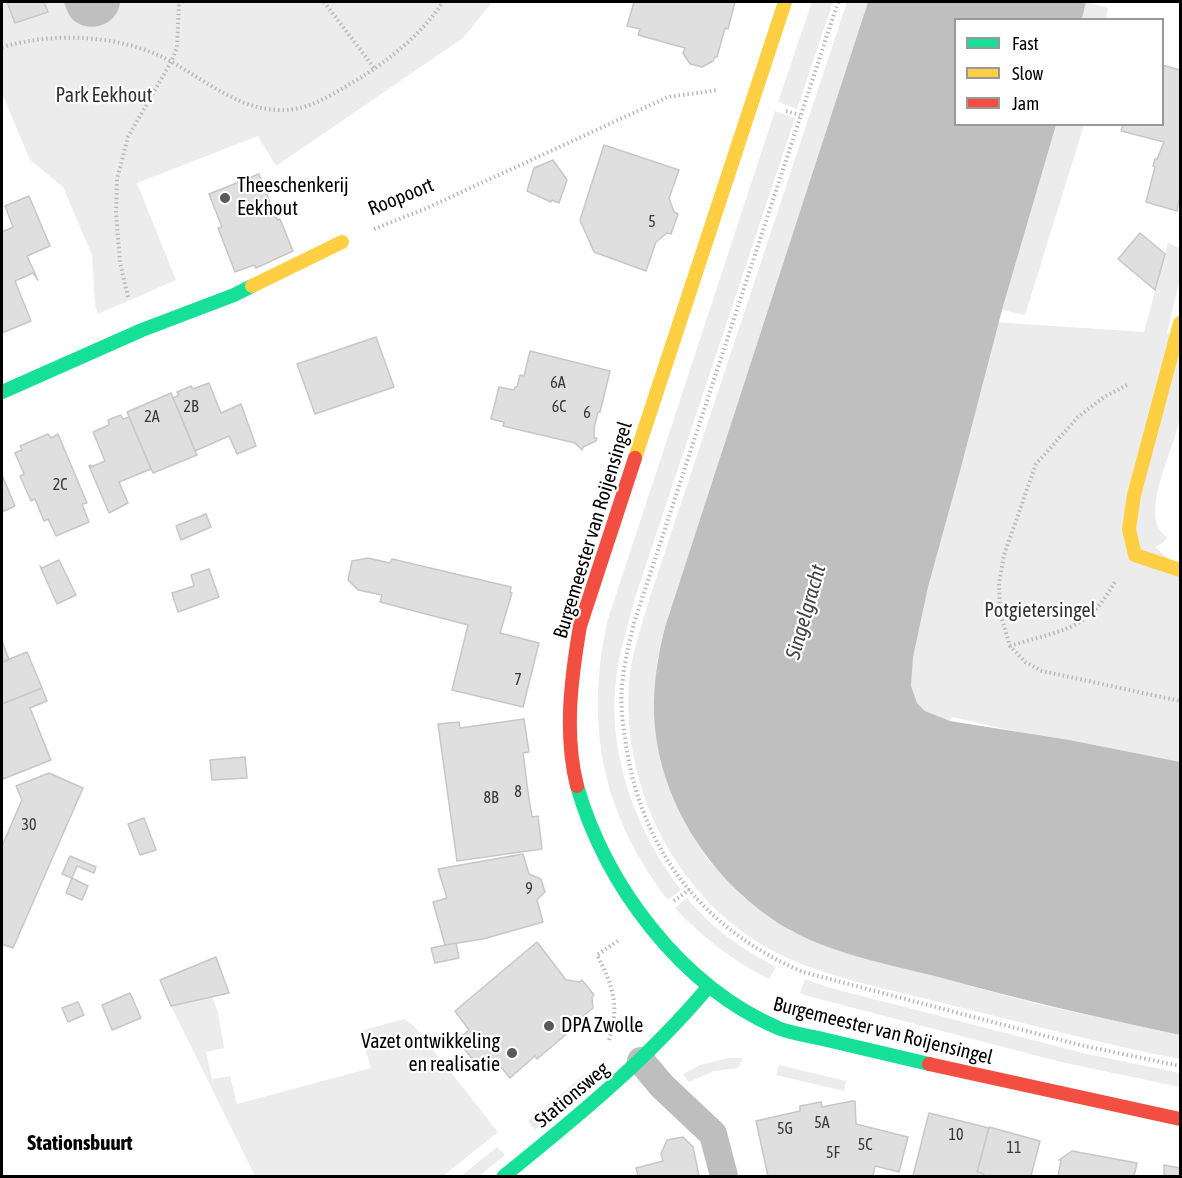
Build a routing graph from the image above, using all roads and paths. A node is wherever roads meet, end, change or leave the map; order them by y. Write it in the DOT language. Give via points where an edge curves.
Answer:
graph roads {
  1 [pos="179,2"];
  2 [pos="324,2"];
  3 [pos="443,2"];
  4 [pos="785,2"];
  5 [pos="838,2"];
  6 [pos="2,47"];
  7 [pos="171,62"];
  8 [pos="375,69"];
  9 [pos="752,100"];
  10 [pos="342,242"];
  11 [pos="1180,323"];
  12 [pos="142,330"];
  13 [pos="1166,379"];
  14 [pos="2,392"];
  15 [pos="1135,555"];
  16 [pos="1180,570"];
  17 [pos="1010,646"];
  18 [pos="1180,701"];
  19 [pos="690,890"];
  20 [pos="645,921"];
  21 [pos="709,986"];
  22 [pos="604,1047"];
  23 [pos="641,1061"];
  24 [pos="1180,1066"];
  25 [pos="1180,1119"];
  26 [pos="504,1176"];
  27 [pos="724,1176"];
  1 -- 7 [label="path" via="178,39"];
  2 -- 8 [label="path"];
  3 -- 8 [label="path" via="420,30"];
  4 -- 9 [label="main road, Burgemeester van Roijensingel"];
  5 -- 19 [label="path" via="626,655 622,688 628,763 641,810 665,857"];
  6 -- 7 [label="path" via="42,38 82,38 117,43"];
  7 -- 8 [label="path" via="247,103 276,110 323,100"];
  7 -- 12 [label="path" via="128,138 117,179 122,272 125,290"];
  9 -- 10 [label="path, Roopoort" via="715,89 668,97 427,208"];
  9 -- 20 [label="main road, Burgemeester van Roijensingel" via="589,594 571,676 571,755 586,814"];
  10 -- 12 [label="main road" via="234,295"];
  11 -- 13 [label="main road"];
  12 -- 14 [label="main road"];
  13 -- 15 [label="main road" via="1134,495 1129,529"];
  13 -- 17 [label="path" via="1151,376 1104,397 1078,417 1036,464 1004,555 999,584 1000,613"];
  15 -- 16 [label="main road"];
  15 -- 17 [label="path" via="1087,618"];
  17 -- 18 [label="path" via="1025,662 1042,671"];
  19 -- 20 [label="path"];
  19 -- 24 [label="path" via="731,932 803,972 1080,1045"];
  20 -- 21 [label="main road, Burgemeester van Roijensingel"];
  20 -- 22 [label="path" via="597,955 613,990 615,1007 614,1023"];
  21 -- 23 [label="main road, Stationsweg"];
  21 -- 25 [label="main road, Burgemeester van Roijensingel" via="742,1010 781,1029"];
  23 -- 26 [label="main road, Stationsweg"];
  23 -- 27 [label="street" via="713,1134"];
}
